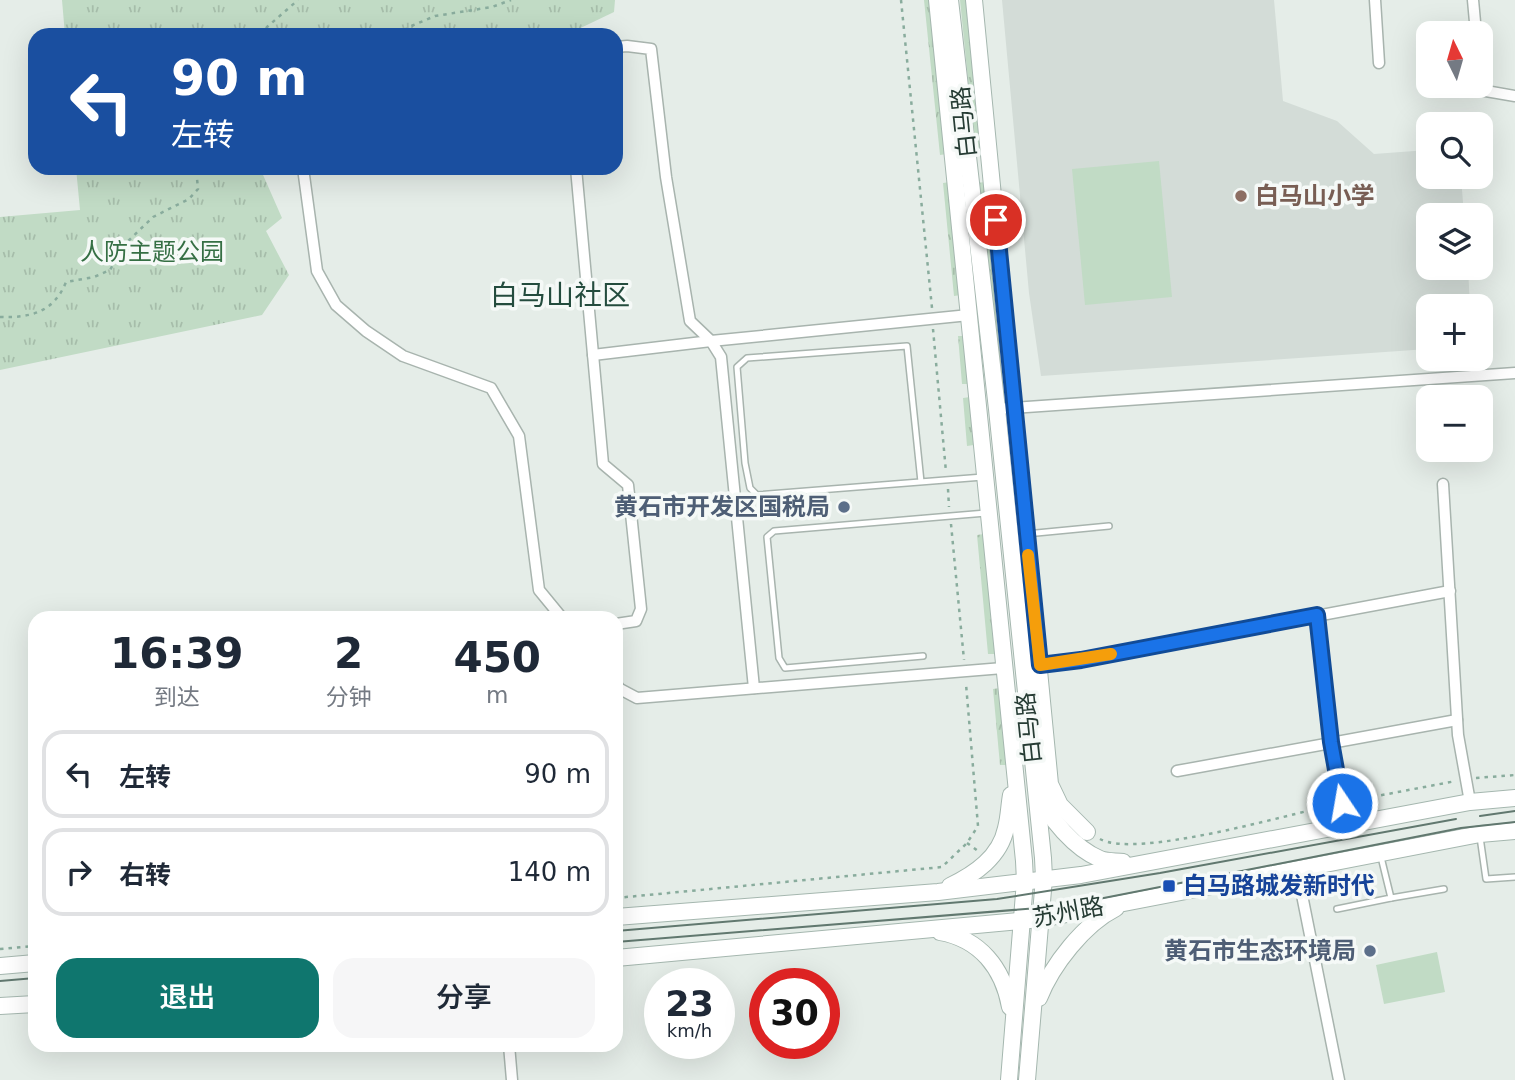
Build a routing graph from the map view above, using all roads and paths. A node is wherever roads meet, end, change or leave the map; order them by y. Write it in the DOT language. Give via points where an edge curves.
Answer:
graph roads {
  1 [pos="298,0"];
  2 [pos="511,0"];
  3 [pos="901,0"];
  4 [pos="937,0"];
  5 [pos="950,0"];
  6 [pos="974,0"];
  7 [pos="1375,0"];
  8 [pos="1473,0"];
  9 [pos="1475,21"];
  10 [pos="266,28"];
  11 [pos="407,28"];
  12 [pos="623,46"];
  13 [pos="1379,63"];
  14 [pos="1493,92"];
  15 [pos="1515,96"];
  16 [pos="197,175"];
  17 [pos="304,175"];
  18 [pos="577,175"];
  19 [pos="969,314"];
  20 [pos="0,317"];
  21 [pos="933,318"];
  22 [pos="710,341"];
  23 [pos="593,355"];
  24 [pos="1515,373"];
  25 [pos="1014,408"];
  26 [pos="997,409"];
  27 [pos="986,477"];
  28 [pos="947,480"];
  29 [pos="921,482"];
  30 [pos="1443,484"];
  31 [pos="989,513"];
  32 [pos="950,516"];
  33 [pos="1110,526"];
  34 [pos="1026,534"];
  35 [pos="1009,535"];
  36 [pos="1450,591"];
  37 [pos="556,611"];
  38 [pos="1317,615"];
  39 [pos="623,623"];
  40 [pos="923,656"];
  41 [pos="1040,665"];
  42 [pos="1003,668"];
  43 [pos="965,671"];
  44 [pos="754,688"];
  45 [pos="623,691"];
  46 [pos="1457,720"];
  47 [pos="1331,742"];
  48 [pos="1032,760"];
  49 [pos="1177,771"];
  50 [pos="1515,775"];
  51 [pos="1015,778"];
  52 [pos="1465,779"];
  53 [pos="1515,798"];
  54 [pos="1470,802"];
  55 [pos="1342,803"];
  56 [pos="1351,823"];
  57 [pos="1515,831"];
  58 [pos="1087,832"];
  59 [pos="1480,834"];
  60 [pos="1380,854"];
  61 [pos="1136,864"];
  62 [pos="1297,870"];
  63 [pos="1515,877"];
  64 [pos="1044,878"];
  65 [pos="1025,881"];
  66 [pos="1444,889"];
  67 [pos="938,892"];
  68 [pos="623,897"];
  69 [pos="1391,898"];
  70 [pos="1129,901"];
  71 [pos="1337,909"];
  72 [pos="623,916"];
  73 [pos="1041,919"];
  74 [pos="1022,920"];
  75 [pos="931,930"];
  76 [pos="28,947"];
  77 [pos="0,949"];
  78 [pos="623,957"];
  79 [pos="28,964"];
  80 [pos="0,966"];
  81 [pos="28,1004"];
  82 [pos="0,1006"];
  83 [pos="1014,1029"];
  84 [pos="1031,1031"];
  85 [pos="510,1052"];
  86 [pos="512,1080"];
  87 [pos="1009,1080"];
  88 [pos="1027,1080"];
  89 [pos="1339,1080"];
  1 -- 10 [label="path"];
  2 -- 11 [label="path" via="435,16"];
  3 -- 21 [label="path, 白马路"];
  4 -- 19 [label="street, 白马路"];
  5 -- 26 [label="street, 白马路"];
  6 -- 25 [label="street"];
  7 -- 13 [label="street"];
  8 -- 9 [label="street"];
  12 -- 22 [label="street" via="651,49 690,321"];
  14 -- 15 [label="street"];
  16 -- 20 [label="path" via="198,189 189,199 153,217 124,245 110,270 66,282 61,295 43,310"];
  17 -- 37 [label="street" via="317,271 336,305 403,356 491,388 519,436 539,590"];
  18 -- 23 [label="street"];
  19 -- 21 [label="street"];
  19 -- 27 [label="street, 白马路"];
  21 -- 22 [label="street"];
  21 -- 28 [label="path, 白马路"];
  22 -- 23 [label="street"];
  22 -- 44 [label="street" via="721,357"];
  23 -- 39 [label="street" via="603,464 628,485 641,609 636,621"];
  24 -- 25 [label="street"];
  25 -- 26 [label="street"];
  25 -- 34 [label="street"];
  26 -- 35 [label="street, 白马路"];
  27 -- 28 [label="lane"];
  27 -- 31 [label="street, 白马路"];
  28 -- 29 [label="lane"];
  28 -- 32 [label="path, 白马路"];
  29 -- 29 [label="lane" via="757,495 750,488 745,463 737,367 747,358 907,346"];
  30 -- 36 [label="street"];
  31 -- 32 [label="lane"];
  31 -- 42 [label="street, 白马路"];
  32 -- 40 [label="lane" via="774,531 767,537 779,658 785,668"];
  32 -- 43 [label="path, 白马路"];
  33 -- 34 [label="lane"];
  34 -- 35 [label="lane"];
  34 -- 41 [label="street"];
  35 -- 48 [label="street, 白马路"];
  36 -- 38 [label="street"];
  36 -- 46 [label="street"];
  38 -- 41 [label="street"];
  38 -- 47 [label="street"];
  41 -- 58 [label="street" via="1050,783 1060,805"];
  42 -- 43 [label="street"];
  42 -- 51 [label="street, 白马路"];
  43 -- 44 [label="street"];
  43 -- 68 [label="path, 白马路" via="978,826 948,863 935,869"];
  44 -- 45 [label="street" via="637,698"];
  46 -- 47 [label="street"];
  46 -- 52 [label="street"];
  47 -- 49 [label="street"];
  47 -- 55 [label="street"];
  48 -- 61 [label="street" via="1042,801 1063,831 1101,859"];
  48 -- 64 [label="street, 白马路"];
  50 -- 52 [label="path"];
  51 -- 65 [label="street, 白马路"];
  51 -- 67 [label="street" via="1006,830 990,858 976,872"];
  52 -- 54 [label="street"];
  52 -- 55 [label="path"];
  53 -- 54 [label="street, 苏州路"];
  54 -- 56 [label="street, 苏州路"];
  55 -- 56 [label="street"];
  55 -- 58 [label="path" via="1162,843 1116,846"];
  56 -- 61 [label="street, 苏州路"];
  57 -- 59 [label="street, 苏州路"];
  59 -- 60 [label="street, 苏州路"];
  59 -- 63 [label="lane" via="1486,880"];
  60 -- 62 [label="street, 苏州路"];
  60 -- 69 [label="lane"];
  61 -- 64 [label="street, 苏州路"];
  62 -- 70 [label="street, 苏州路"];
  62 -- 89 [label="street"];
  64 -- 65 [label="street, 苏州路"];
  64 -- 73 [label="street, 白马路"];
  65 -- 67 [label="street, 苏州路"];
  65 -- 74 [label="street, 白马路"];
  66 -- 69 [label="lane"];
  67 -- 72 [label="street, 苏州路"];
  69 -- 71 [label="lane"];
  70 -- 73 [label="street, 苏州路"];
  70 -- 84 [label="street" via="1102,915 1046,979"];
  73 -- 74 [label="street, 苏州路"];
  73 -- 84 [label="street, 白马路"];
  74 -- 75 [label="street, 苏州路"];
  74 -- 83 [label="street, 白马路"];
  75 -- 78 [label="street, 苏州路"];
  75 -- 83 [label="street" via="975,944 1007,990"];
  76 -- 77 [label="path"];
  79 -- 80 [label="street"];
  81 -- 82 [label="street"];
  83 -- 87 [label="street, 白马路"];
  84 -- 88 [label="street, 白马路"];
  85 -- 86 [label="street"];
}
